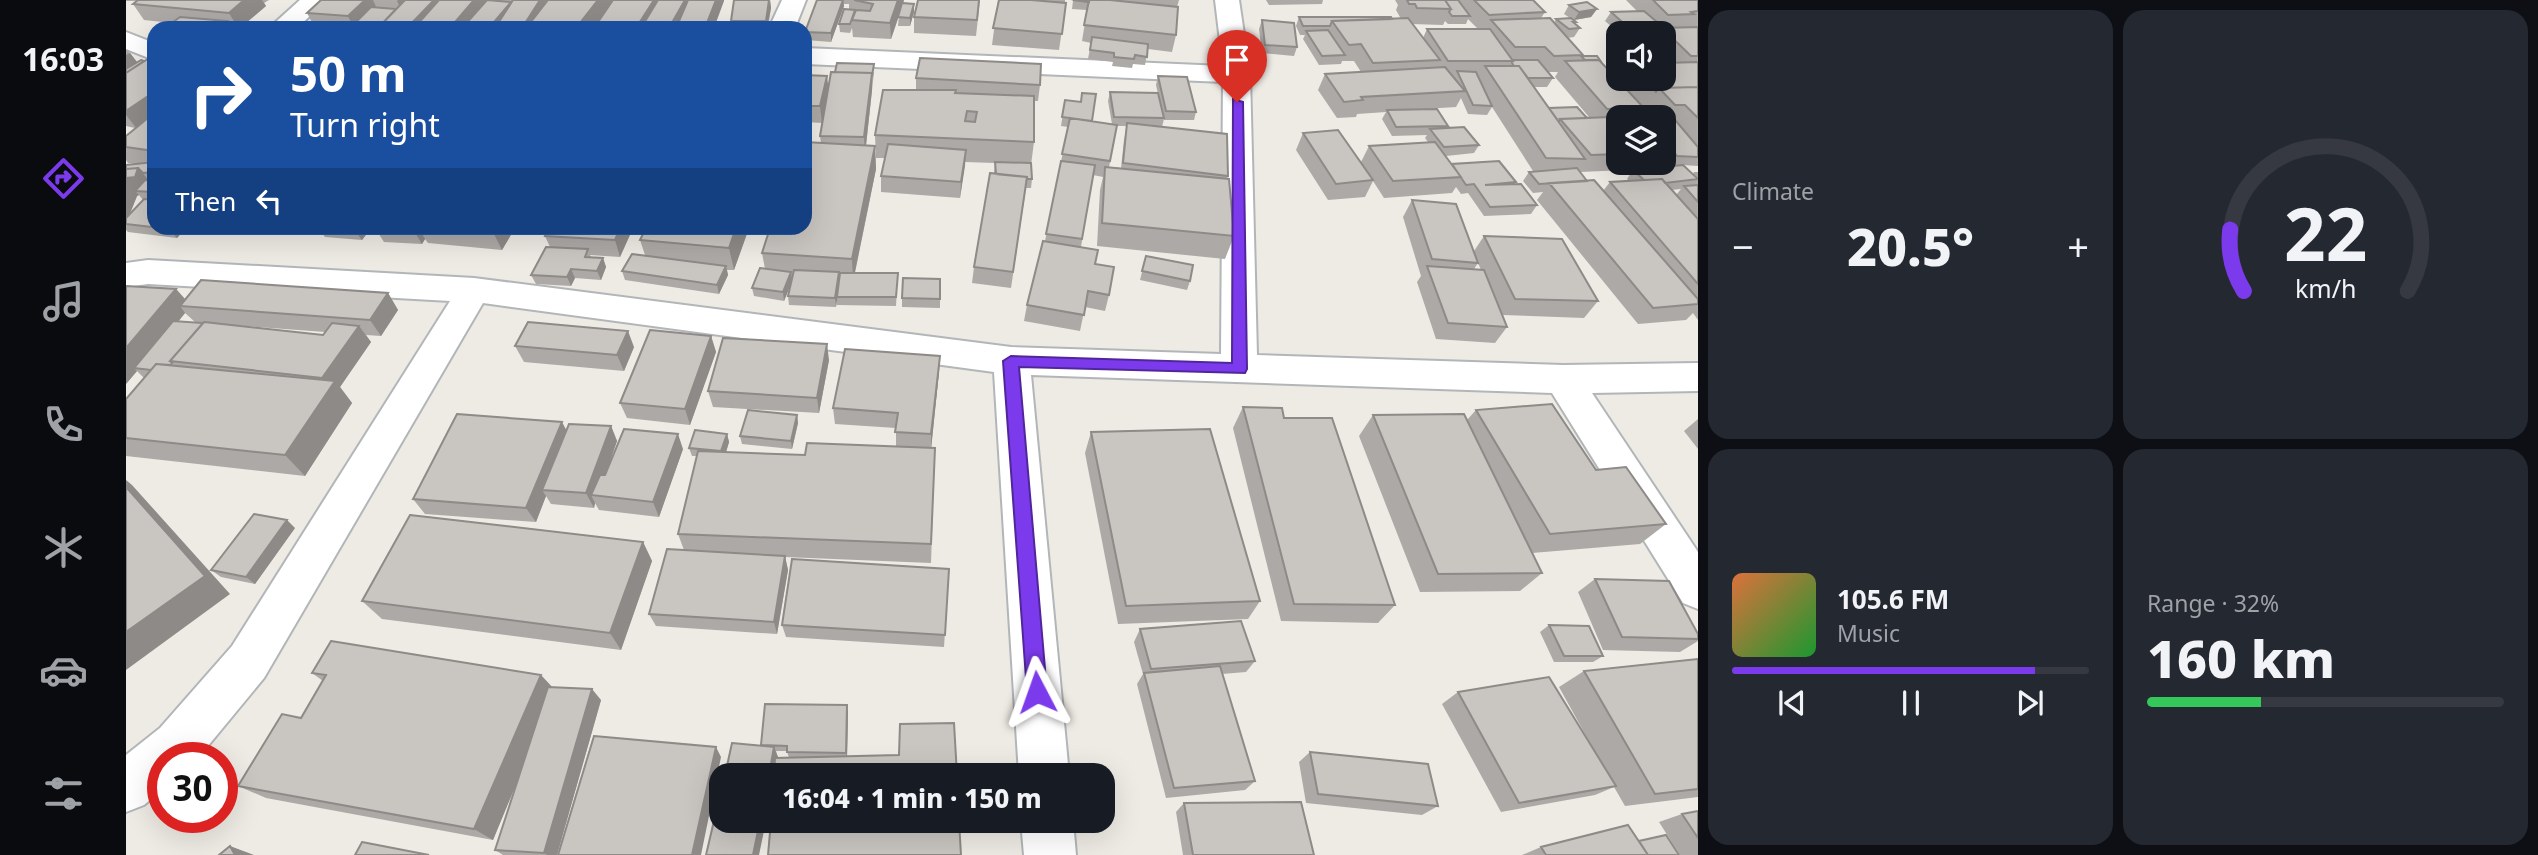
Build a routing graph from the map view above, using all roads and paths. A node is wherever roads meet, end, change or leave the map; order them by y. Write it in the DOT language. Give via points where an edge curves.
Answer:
graph roads {
  1 [pos="315,0"];
  2 [pos="794,0"];
  3 [pos="1227,0"];
  4 [pos="290,21"];
  5 [pos="785,21"];
  6 [pos="126,40"];
  7 [pos="147,49"];
  8 [pos="812,56"];
  9 [pos="1237,75"];
  10 [pos="126,275"];
  11 [pos="474,290"];
  12 [pos="1011,361"];
  13 [pos="1239,369"];
  14 [pos="1698,377"];
  15 [pos="1563,379"];
  16 [pos="1698,590"];
  17 [pos="1043,763"];
  18 [pos="126,787"];
  19 [pos="1048,833"];
  20 [pos="1050,855"];
  1 -- 4 [label="street"];
  2 -- 5 [label="street"];
  3 -- 9 [label="street"];
  6 -- 7 [label="street"];
  8 -- 9 [label="street"];
  9 -- 13 [label="street"];
  10 -- 11 [label="street" via="148,272"];
  11 -- 12 [label="street"];
  11 -- 18 [label="street" via="248,662 177,745"];
  12 -- 13 [label="street"];
  12 -- 17 [label="street"];
  13 -- 15 [label="street"];
  14 -- 15 [label="street"];
  15 -- 16 [label="street"];
  19 -- 20 [label="street"];
}
